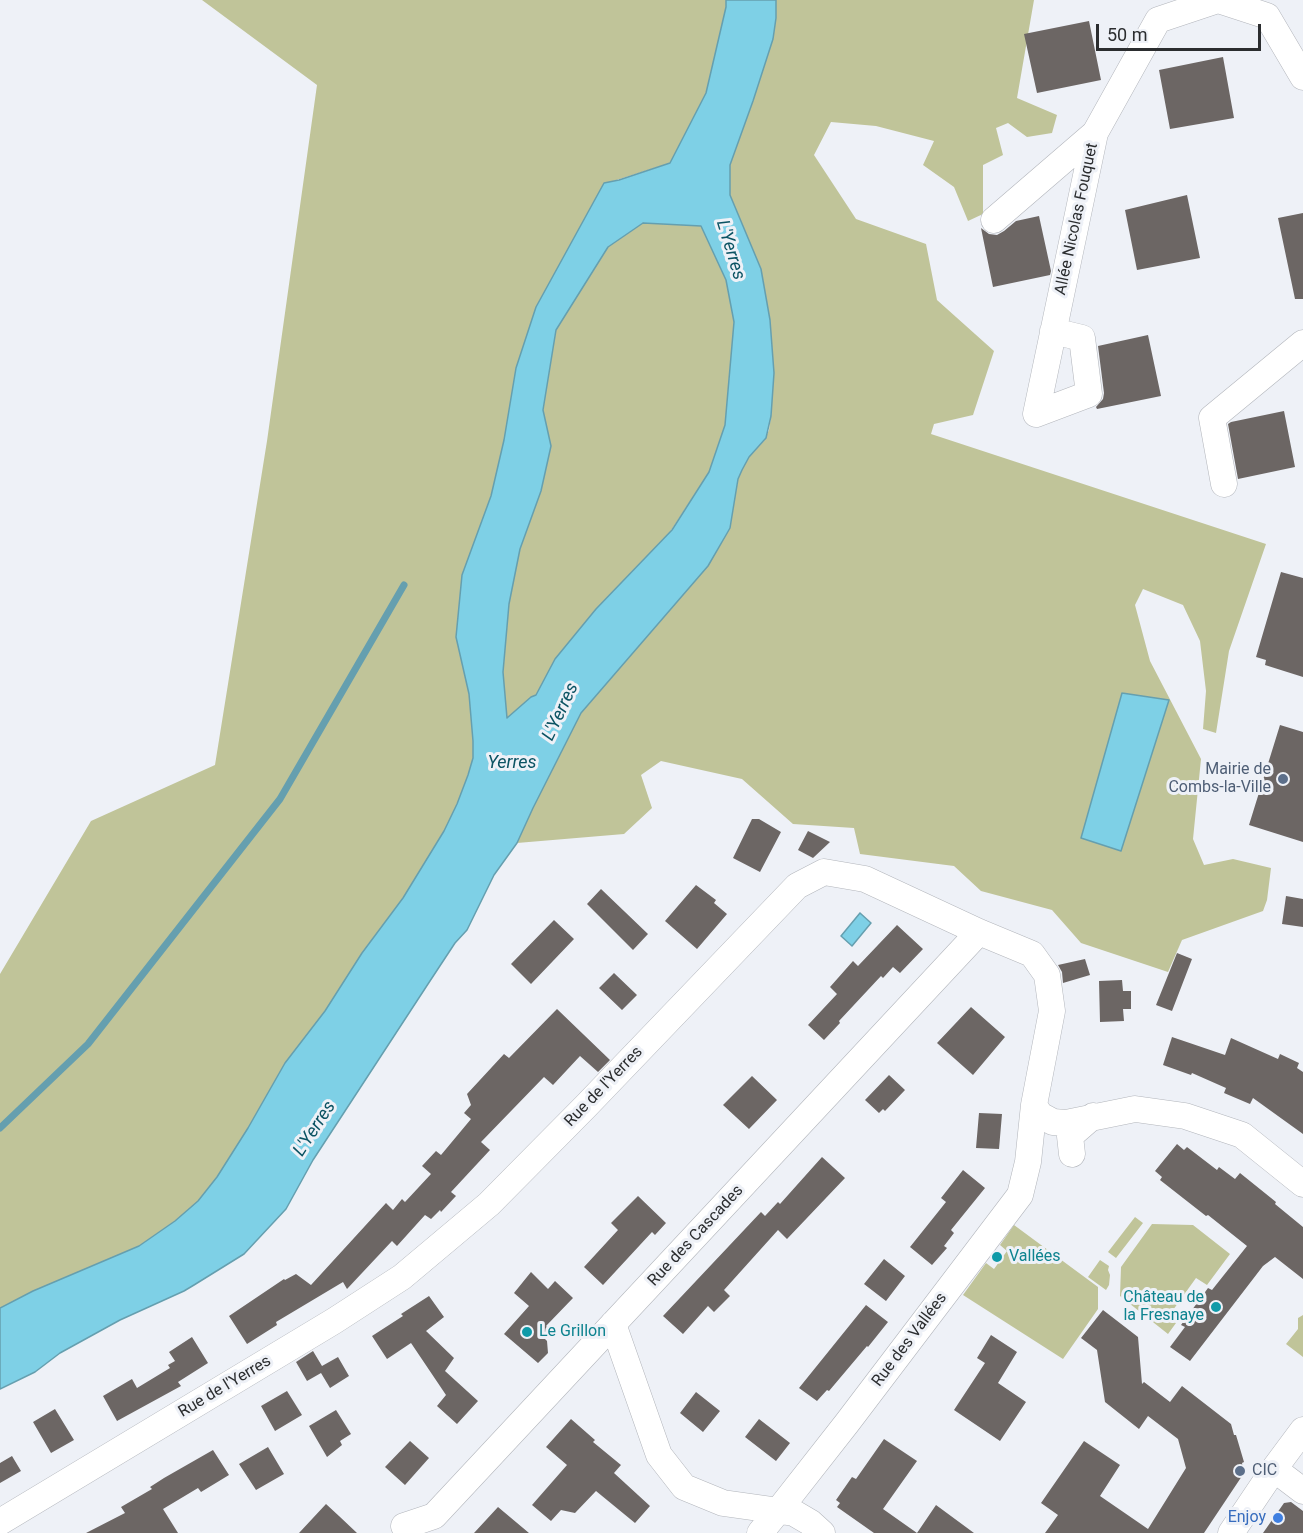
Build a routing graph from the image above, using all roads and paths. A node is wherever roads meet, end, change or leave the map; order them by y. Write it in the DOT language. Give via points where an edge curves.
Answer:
graph roads {
  1 [pos="1303,77"];
  2 [pos="1095,133"];
  3 [pos="994,220"];
  4 [pos="1053,331"];
  5 [pos="1303,343"];
  6 [pos="1224,484"];
  7 [pos="979,932"];
  8 [pos="1034,1105"];
  9 [pos="1093,1116"];
  10 [pos="1072,1154"];
  11 [pos="1028,1162"];
  12 [pos="1303,1184"];
  13 [pos="614,1324"];
  14 [pos="1303,1430"];
  15 [pos="1274,1469"];
  16 [pos="1303,1491"];
  17 [pos="778,1511"];
  18 [pos="0,1522"];
  19 [pos="404,1526"];
  20 [pos="760,1533"];
  21 [pos="822,1533"];
  22 [pos="1231,1533"];
  1 -- 2 [label="street, Allée Nicolas Fouquet" via="1267,16 1218,0 1158,20"];
  2 -- 3 [label="street"];
  2 -- 4 [label="street, Allée Nicolas Fouquet"];
  5 -- 6 [label="street" via="1212,418"];
  7 -- 8 [label="street, Rue de l'Yerres" via="1032,954 1047,975 1052,1011"];
  7 -- 13 [label="street, Rue des Cascades"];
  7 -- 18 [label="street, Rue de l'Yerres" via="865,879 824,872 797,886 489,1204 402,1277"];
  8 -- 9 [label="street" via="1040,1115 1053,1122"];
  8 -- 11 [label="street, Rue de l'Yerres"];
  9 -- 10 [label="street" via="1070,1136"];
  9 -- 12 [label="street" via="1136,1109 1185,1116 1242,1135"];
  11 -- 17 [label="street, Rue des Vallées" via="1020,1195"];
  13 -- 17 [label="street" via="659,1455 684,1487 723,1503"];
  13 -- 19 [label="street, Rue des Cascades" via="434,1516"];
  14 -- 15 [label="street"];
  15 -- 16 [label="street"];
  15 -- 22 [label="street"];
  17 -- 20 [label="street, Rue des Vallées"];
  17 -- 21 [label="street" via="794,1513"];
}
